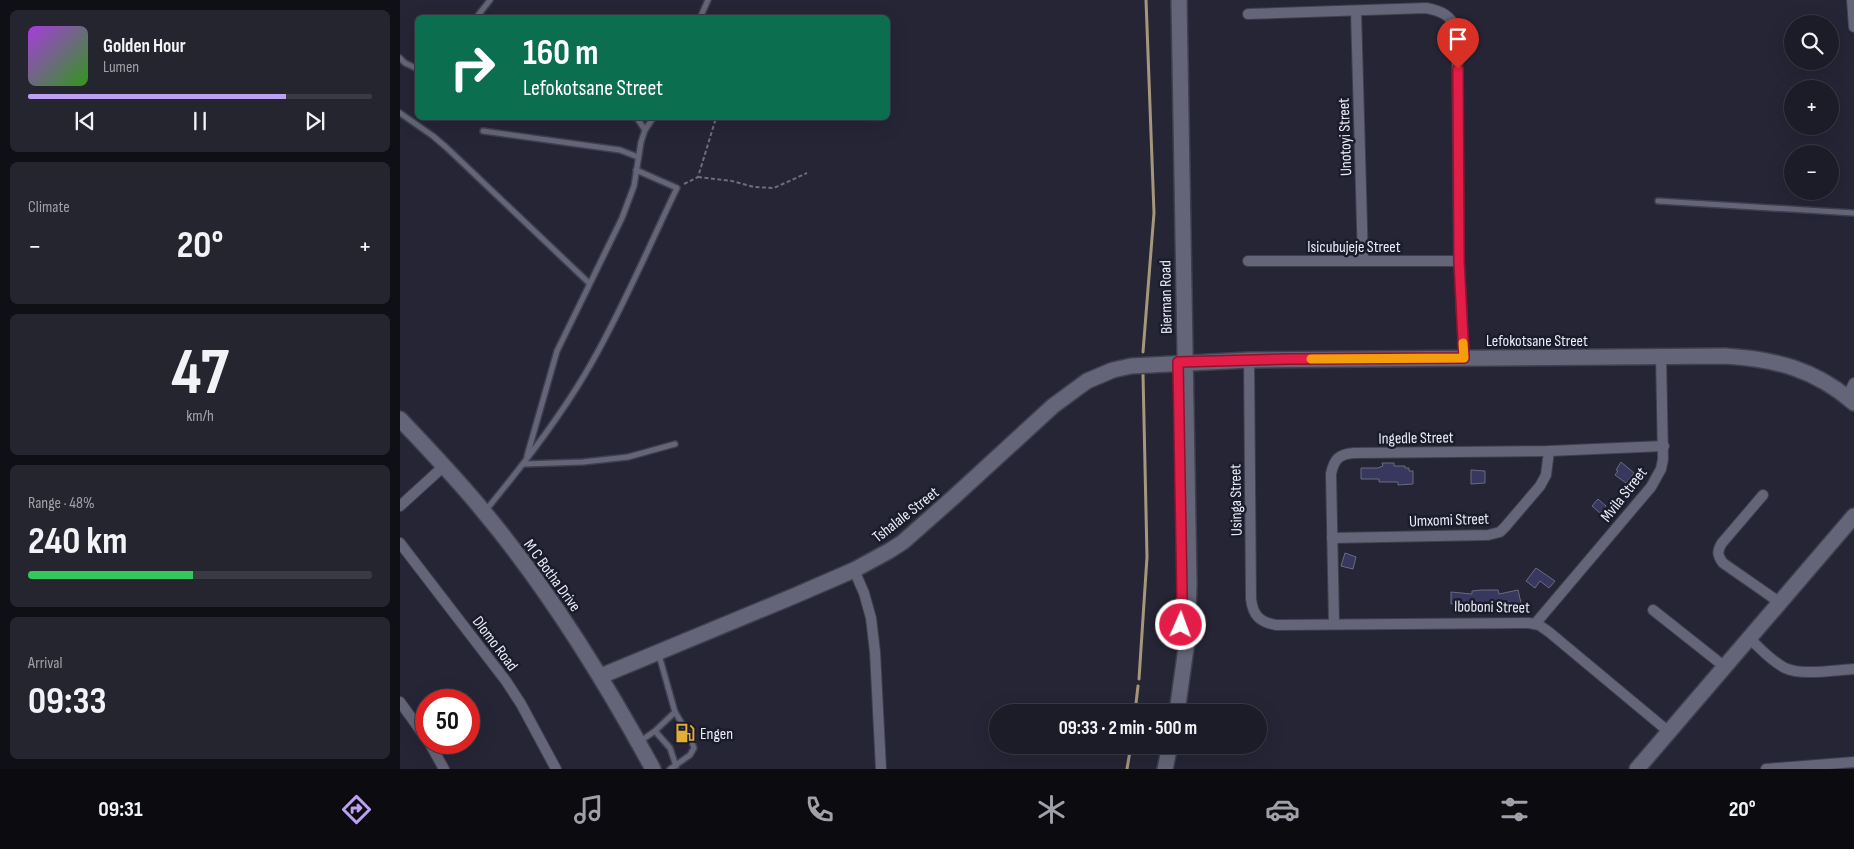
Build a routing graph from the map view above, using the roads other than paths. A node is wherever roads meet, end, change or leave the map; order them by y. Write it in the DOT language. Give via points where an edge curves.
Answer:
graph roads {
  1 [pos="490,0"];
  2 [pos="708,0"];
  3 [pos="1172,0"];
  4 [pos="1179,0"];
  5 [pos="1852,0"];
  6 [pos="1356,11"];
  7 [pos="1248,14"];
  8 [pos="478,15"];
  9 [pos="701,15"];
  10 [pos="1854,19"];
  11 [pos="1854,26"];
  12 [pos="400,58"];
  13 [pos="415,67"];
  14 [pos="400,113"];
  15 [pos="638,120"];
  16 [pos="653,120"];
  17 [pos="646,130"];
  18 [pos="483,131"];
  19 [pos="638,157"];
  20 [pos="636,170"];
  21 [pos="1658,201"];
  22 [pos="1854,213"];
  23 [pos="1248,261"];
  24 [pos="1459,261"];
  25 [pos="1363,262"];
  26 [pos="589,284"];
  27 [pos="1661,356"];
  28 [pos="1464,358"];
  29 [pos="1249,360"];
  30 [pos="1181,362"];
  31 [pos="1852,394"];
  32 [pos="400,419"];
  33 [pos="674,444"];
  34 [pos="1664,446"];
  35 [pos="1550,451"];
  36 [pos="525,463"];
  37 [pos="444,466"];
  38 [pos="1763,495"];
  39 [pos="400,506"];
  40 [pos="484,512"];
  41 [pos="1854,516"];
  42 [pos="1332,538"];
  43 [pos="400,543"];
  44 [pos="854,570"];
  45 [pos="1779,602"];
  46 [pos="1652,610"];
  47 [pos="1334,623"];
  48 [pos="1534,624"];
  49 [pos="1276,625"];
  50 [pos="1749,638"];
  51 [pos="658,652"];
  52 [pos="1724,667"];
  53 [pos="1854,669"];
  54 [pos="601,676"];
  55 [pos="400,702"];
  56 [pos="1172,704"];
  57 [pos="1178,704"];
  58 [pos="675,712"];
  59 [pos="415,723"];
  60 [pos="655,731"];
  61 [pos="1669,732"];
  62 [pos="639,742"];
  63 [pos="436,754"];
  64 [pos="1162,754"];
  65 [pos="1168,754"];
  66 [pos="1854,762"];
  67 [pos="676,766"];
  68 [pos="444,769"];
  69 [pos="556,769"];
  70 [pos="653,769"];
  71 [pos="670,769"];
  72 [pos="881,769"];
  73 [pos="1159,769"];
  74 [pos="1165,769"];
  75 [pos="1637,769"];
  76 [pos="1766,769"];
  1 -- 8 [label="lane"];
  2 -- 9 [label="lane"];
  3 -- 30 [label="street, Bierman Road"];
  4 -- 30 [label="street, Bierman Road"];
  5 -- 10 [label="street"];
  6 -- 7 [label="street"];
  6 -- 24 [label="street" via="1426,8 1449,15 1454,23 1457,31"];
  6 -- 25 [label="street, Unotoyi Street"];
  10 -- 11 [label="street"];
  12 -- 13 [label="lane"];
  14 -- 26 [label="lane" via="433,136"];
  15 -- 17 [label="lane"];
  16 -- 17 [label="lane"];
  17 -- 19 [label="lane"];
  18 -- 19 [label="lane" via="620,150"];
  19 -- 20 [label="lane"];
  20 -- 26 [label="lane" via="634,186 622,218"];
  20 -- 36 [label="lane" via="677,188 592,363"];
  21 -- 22 [label="lane"];
  23 -- 25 [label="street, Isicubujeje Street"];
  24 -- 25 [label="street, Isicubujeje Street"];
  24 -- 28 [label="street"];
  26 -- 36 [label="lane" via="557,351"];
  27 -- 28 [label="street, Lefokotsane Street"];
  27 -- 31 [label="street, Lefokotsane Street" via="1725,356 1773,361 1794,367"];
  27 -- 34 [label="street, Mvila Street"];
  28 -- 29 [label="street, Lefokotsane Street"];
  29 -- 30 [label="street, Lefokotsane Street"];
  29 -- 49 [label="street, Usinga Street" via="1252,609 1260,620"];
  30 -- 44 [label="street, Tshalale Street" via="1131,366 1087,381 1047,412 903,542"];
  30 -- 56 [label="street, Bierman Road" via="1182,595"];
  30 -- 57 [label="street, Bierman Road" via="1188,603 1187,641"];
  32 -- 37 [label="street, M C Botha Drive"];
  33 -- 36 [label="lane" via="628,457"];
  34 -- 35 [label="street, Ingedle Street"];
  34 -- 48 [label="street, Mvila Street" via="1662,468 1651,487"];
  35 -- 42 [label="street, Umxomi Street" via="1544,481 1500,532 1488,535"];
  35 -- 42 [label="street, Ingedle Street" via="1342,454 1335,461 1331,474"];
  36 -- 40 [label="lane"];
  37 -- 39 [label="street"];
  37 -- 40 [label="street, M C Botha Drive"];
  38 -- 45 [label="street" via="1718,548 1718,554 1723,563"];
  40 -- 54 [label="street, M C Botha Drive" via="532,573"];
  41 -- 45 [label="street"];
  42 -- 47 [label="street, Ingedle Street"];
  43 -- 69 [label="street, Dlomo Road" via="506,681"];
  44 -- 51 [label="street, Tshalale Street"];
  44 -- 72 [label="street" via="871,618 876,652"];
  45 -- 50 [label="street"];
  46 -- 52 [label="street"];
  47 -- 48 [label="street, Iboboni Street"];
  47 -- 49 [label="street, Iboboni Street"];
  48 -- 61 [label="street, Iboboni Street" via="1549,632"];
  50 -- 52 [label="street"];
  50 -- 53 [label="street" via="1775,661 1791,670"];
  51 -- 54 [label="street, Tshalale Street"];
  51 -- 58 [label="lane"];
  52 -- 61 [label="street"];
  54 -- 62 [label="street, M C Botha Drive"];
  55 -- 59 [label="street"];
  58 -- 60 [label="lane"];
  58 -- 67 [label="lane" via="694,748"];
  60 -- 62 [label="lane"];
  60 -- 67 [label="lane" via="670,748"];
  61 -- 75 [label="street"];
  62 -- 70 [label="street, M C Botha Drive"];
  63 -- 68 [label="street"];
  64 -- 73 [label="street"];
  65 -- 74 [label="street"];
  66 -- 76 [label="street"];
  67 -- 71 [label="lane"];
}
